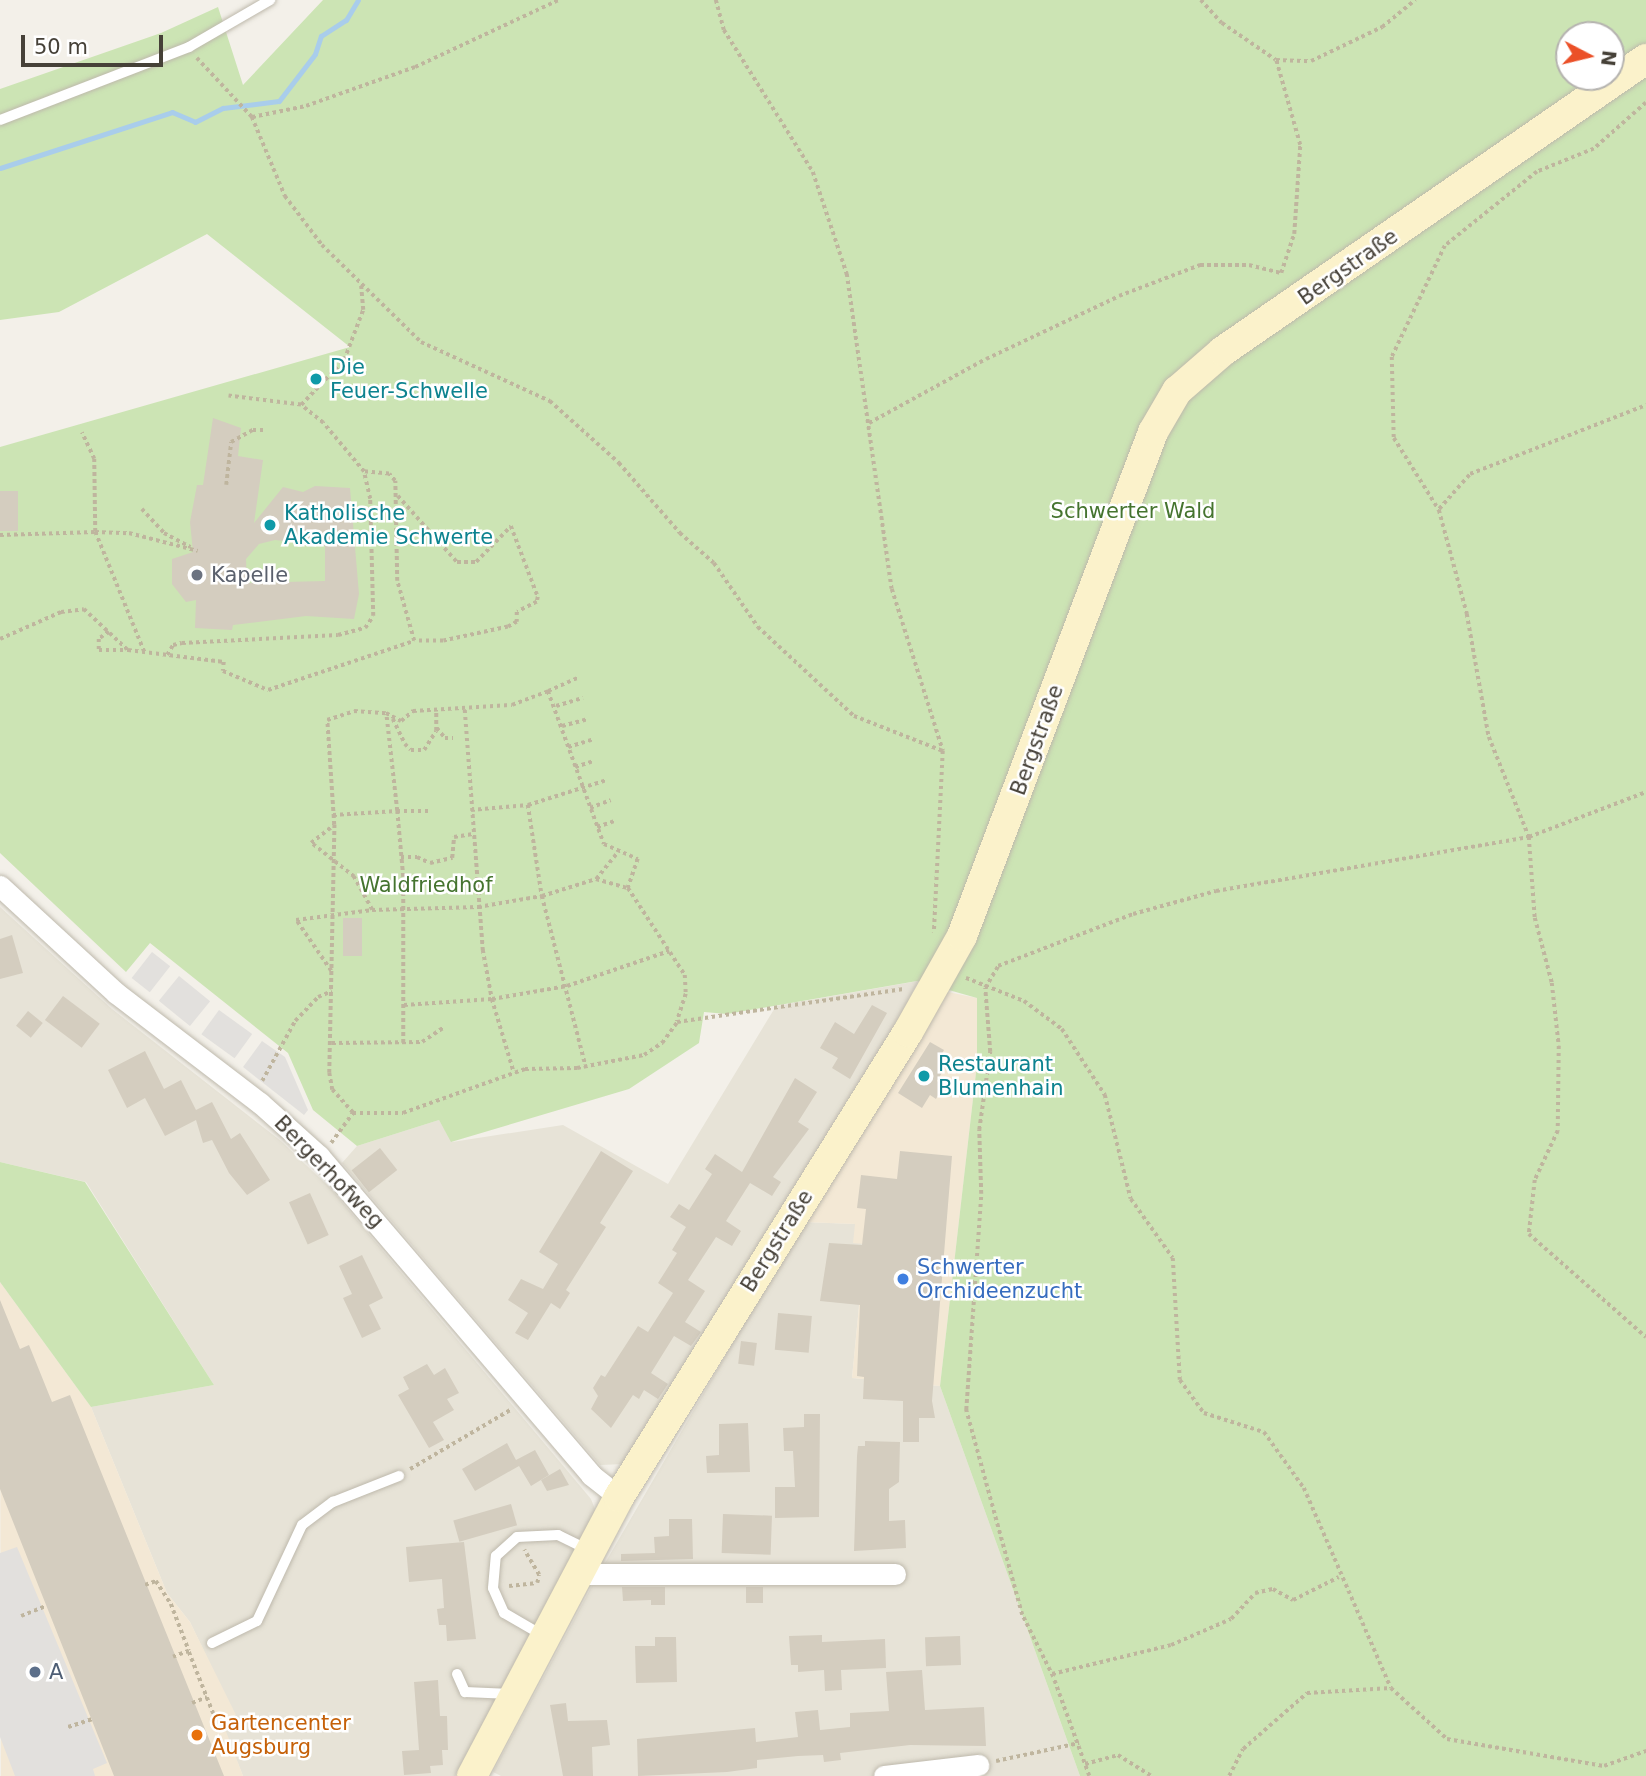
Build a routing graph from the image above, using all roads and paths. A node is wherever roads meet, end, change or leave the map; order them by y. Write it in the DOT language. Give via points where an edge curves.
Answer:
graph roads {
  1 [pos="270,0"];
  2 [pos="559,0"];
  3 [pos="716,0"];
  4 [pos="1201,0"];
  5 [pos="1415,0"];
  6 [pos="189,47"];
  7 [pos="1646,59"];
  8 [pos="1276,60"];
  9 [pos="1646,103"];
  10 [pos="253,117"];
  11 [pos="0,120"];
  12 [pos="361,286"];
  13 [pos="229,396"];
  14 [pos="301,405"];
  15 [pos="1646,405"];
  16 [pos="869,422"];
  17 [pos="263,430"];
  18 [pos="82,433"];
  19 [pos="364,472"];
  20 [pos="226,485"];
  21 [pos="398,496"];
  22 [pos="142,509"];
  23 [pos="1439,510"];
  24 [pos="95,532"];
  25 [pos="0,536"];
  26 [pos="109,632"];
  27 [pos="0,639"];
  28 [pos="414,641"];
  29 [pos="128,650"];
  30 [pos="144,652"];
  31 [pos="167,655"];
  32 [pos="577,678"];
  33 [pos="548,691"];
  34 [pos="583,698"];
  35 [pos="556,706"];
  36 [pos="465,710"];
  37 [pos="436,711"];
  38 [pos="386,713"];
  39 [pos="393,719"];
  40 [pos="589,719"];
  41 [pos="436,726"];
  42 [pos="562,726"];
  43 [pos="453,738"];
  44 [pos="594,739"];
  45 [pos="568,747"];
  46 [pos="943,751"];
  47 [pos="594,761"];
  48 [pos="575,767"];
  49 [pos="607,779"];
  50 [pos="582,788"];
  51 [pos="1646,792"];
  52 [pos="611,800"];
  53 [pos="528,804"];
  54 [pos="590,808"];
  55 [pos="471,810"];
  56 [pos="397,811"];
  57 [pos="429,811"];
  58 [pos="333,815"];
  59 [pos="614,821"];
  60 [pos="334,825"];
  61 [pos="597,827"];
  62 [pos="473,834"];
  63 [pos="1529,837"];
  64 [pos="619,851"];
  65 [pos="401,857"];
  66 [pos="332,863"];
  67 [pos="596,879"];
  68 [pos="0,886"];
  69 [pos="628,888"];
  70 [pos="542,896"];
  71 [pos="478,907"];
  72 [pos="372,910"];
  73 [pos="404,910"];
  74 [pos="333,914"];
  75 [pos="668,951"];
  76 [pos="945,968"];
  77 [pos="332,972"];
  78 [pos="567,986"];
  79 [pos="912,988"];
  80 [pos="985,988"];
  81 [pos="332,991"];
  82 [pos="492,999"];
  83 [pos="404,1005"];
  84 [pos="677,1022"];
  85 [pos="443,1028"];
  86 [pos="332,1043"];
  87 [pos="403,1043"];
  88 [pos="586,1067"];
  89 [pos="514,1073"];
  90 [pos="252,1097"];
  91 [pos="353,1113"];
  92 [pos="319,1156"];
  93 [pos="1646,1337"];
  94 [pos="529,1399"];
  95 [pos="399,1476"];
  96 [pos="619,1496"];
  97 [pos="517,1537"];
  98 [pos="583,1560"];
  99 [pos="895,1574"];
  100 [pos="539,1575"];
  101 [pos="546,1575"];
  102 [pos="1340,1576"];
  103 [pos="537,1583"];
  104 [pos="145,1585"];
  105 [pos="545,1585"];
  106 [pos="493,1588"];
  107 [pos="46,1606"];
  108 [pos="22,1616"];
  109 [pos="544,1636"];
  110 [pos="212,1643"];
  111 [pos="189,1651"];
  112 [pos="173,1657"];
  113 [pos="457,1674"];
  114 [pos="1052,1674"];
  115 [pos="1391,1688"];
  116 [pos="514,1694"];
  117 [pos="207,1697"];
  118 [pos="192,1703"];
  119 [pos="214,1715"];
  120 [pos="92,1719"];
  121 [pos="68,1727"];
  122 [pos="1079,1743"];
  123 [pos="1645,1750"];
  124 [pos="1085,1763"];
  125 [pos="978,1765"];
  126 [pos="478,1774"];
  127 [pos="884,1776"];
  128 [pos="1089,1776"];
  129 [pos="1151,1776"];
  130 [pos="1229,1776"];
  1 -- 6 [label="lane"];
  2 -- 10 [label="path" via="415,67 306,106"];
  3 -- 16 [label="path" via="724,30 813,172 847,274"];
  4 -- 8 [label="path" via="1222,23"];
  5 -- 8 [label="path" via="1382,27 1311,61"];
  6 -- 10 [label="path"];
  6 -- 11 [label="lane"];
  7 -- 76 [label="main road, Bergstraße" via="1223,351 1177,391 1153,432 977,902"];
  8 -- 16 [label="path" via="1300,145 1294,234 1281,273 1248,265 1200,265 1119,296"];
  9 -- 23 [label="path" via="1594,149 1537,172 1445,246 1392,357 1394,438"];
  10 -- 12 [label="path" via="285,196"];
  12 -- 14 [label="path" via="363,310 344,360"];
  12 -- 46 [label="path" via="421,342 550,401 619,463 714,563 758,627 854,716"];
  13 -- 14 [label="path"];
  14 -- 19 [label="path" via="323,423"];
  15 -- 23 [label="path" via="1470,474"];
  16 -- 46 [label="path" via="892,589"];
  17 -- 20 [label="path" via="253,430 231,442"];
  18 -- 24 [label="path" via="94,460"];
  19 -- 21 [label="path" via="389,474"];
  19 -- 31 [label="path" via="374,575 373,616 365,628 338,635 182,643 173,645"];
  21 -- 28 [label="path" via="394,512 397,581"];
  21 -- 28 [label="path" via="457,562 476,562 511,526 538,597 517,612 517,622 508,627 443,641"];
  22 -- 24 [label="path" via="164,533 198,551 129,533"];
  23 -- 63 [label="path" via="1467,614 1489,737"];
  24 -- 25 [label="path"];
  24 -- 30 [label="path"];
  26 -- 27 [label="path" via="84,609 75,609"];
  26 -- 29 [label="path"];
  26 -- 29 [label="path" via="99,639 99,650"];
  28 -- 31 [label="path" via="268,690 223,671 224,662"];
  29 -- 30 [label="path"];
  30 -- 31 [label="path"];
  32 -- 33 [label="path"];
  33 -- 35 [label="path"];
  33 -- 36 [label="path" via="512,705"];
  34 -- 35 [label="path"];
  35 -- 42 [label="path"];
  36 -- 37 [label="path"];
  36 -- 55 [label="path"];
  37 -- 39 [label="path" via="413,711 401,721"];
  37 -- 41 [label="path"];
  38 -- 39 [label="path"];
  38 -- 56 [label="path"];
  38 -- 58 [label="path" via="354,711 327,720"];
  39 -- 41 [label="path" via="405,744 417,751 429,746"];
  40 -- 42 [label="path"];
  41 -- 43 [label="path" via="445,738"];
  42 -- 45 [label="path"];
  44 -- 45 [label="path"];
  45 -- 48 [label="path"];
  46 -- 76 [label="path" via="934,935"];
  47 -- 48 [label="path"];
  48 -- 50 [label="path"];
  49 -- 50 [label="path"];
  50 -- 53 [label="path"];
  50 -- 54 [label="path"];
  51 -- 63 [label="path"];
  52 -- 54 [label="path"];
  53 -- 55 [label="path"];
  53 -- 70 [label="path"];
  54 -- 61 [label="path"];
  55 -- 62 [label="path"];
  56 -- 57 [label="path"];
  56 -- 58 [label="path"];
  56 -- 65 [label="path"];
  58 -- 60 [label="path"];
  59 -- 61 [label="path"];
  60 -- 66 [label="path"];
  60 -- 66 [label="path" via="311,843"];
  61 -- 64 [label="path" via="604,844"];
  62 -- 65 [label="path" via="454,837 452,858 430,863"];
  62 -- 71 [label="path"];
  63 -- 80 [label="path" via="1216,891 1145,911 998,966"];
  63 -- 93 [label="path" via="1535,918 1552,983 1559,1046 1558,1131 1535,1180 1529,1234 1619,1318"];
  64 -- 67 [label="path"];
  64 -- 69 [label="path" via="638,859"];
  65 -- 73 [label="path"];
  66 -- 72 [label="path" via="354,877"];
  66 -- 74 [label="path"];
  67 -- 69 [label="path"];
  67 -- 70 [label="path"];
  68 -- 90 [label="street, Bergerhofweg" via="116,993"];
  69 -- 75 [label="path"];
  70 -- 71 [label="path"];
  70 -- 78 [label="path"];
  71 -- 73 [label="path"];
  71 -- 82 [label="path"];
  72 -- 73 [label="path"];
  72 -- 74 [label="path"];
  73 -- 83 [label="path"];
  74 -- 77 [label="path"];
  74 -- 77 [label="path" via="296,920"];
  75 -- 78 [label="path"];
  75 -- 84 [label="path" via="685,975 686,994"];
  76 -- 96 [label="main road, Bergstraße"];
  77 -- 81 [label="path"];
  78 -- 82 [label="path"];
  78 -- 88 [label="path"];
  79 -- 84 [label="path"];
  80 -- 102 [label="path" via="1024,1001 1062,1030 1105,1095 1131,1199 1173,1258 1181,1380 1204,1413 1264,1432 1304,1488"];
  80 -- 114 [label="path" via="990,1052 979,1130 981,1194 966,1410 1022,1615"];
  81 -- 86 [label="path"];
  81 -- 90 [label="path" via="295,1020"];
  82 -- 83 [label="path"];
  82 -- 89 [label="path"];
  83 -- 87 [label="path"];
  84 -- 88 [label="path" via="662,1043 644,1055"];
  85 -- 87 [label="path" via="429,1041"];
  86 -- 87 [label="path"];
  86 -- 91 [label="path" via="332,1090"];
  88 -- 89 [label="path"];
  89 -- 91 [label="path" via="403,1112"];
  90 -- 92 [label="street, Bergerhofweg"];
  91 -- 92 [label="path"];
  92 -- 94 [label="street, Bergerhofweg"];
  94 -- 95 [label="path"];
  94 -- 96 [label="street, Bergerhofweg" via="591,1475"];
  95 -- 110 [label="lane" via="333,1503 302,1525 257,1620"];
  96 -- 98 [label="main road, Bergstraße"];
  97 -- 98 [label="lane" via="558,1535"];
  97 -- 100 [label="path"];
  97 -- 106 [label="lane" via="496,1556"];
  98 -- 99 [label="street" via="586,1574"];
  98 -- 109 [label="main road, Bergstraße"];
  100 -- 101 [label="path"];
  100 -- 103 [label="path"];
  102 -- 114 [label="path" via="1293,1600 1273,1589 1255,1593 1231,1619 1171,1645"];
  102 -- 115 [label="path"];
  103 -- 105 [label="path"];
  103 -- 106 [label="path"];
  104 -- 111 [label="path" via="156,1581 171,1604"];
  106 -- 109 [label="lane" via="504,1614"];
  107 -- 108 [label="path"];
  109 -- 116 [label="main road, Bergstraße"];
  111 -- 112 [label="path"];
  111 -- 117 [label="path"];
  113 -- 116 [label="lane" via="465,1692"];
  114 -- 122 [label="path"];
  115 -- 123 [label="path" via="1447,1739 1604,1766"];
  115 -- 130 [label="path" via="1307,1693 1244,1749"];
  116 -- 126 [label="main road, Bergstraße"];
  117 -- 118 [label="path"];
  117 -- 119 [label="path"];
  120 -- 121 [label="path"];
  122 -- 124 [label="path"];
  122 -- 125 [label="path"];
  124 -- 128 [label="path"];
  124 -- 129 [label="path" via="1118,1755"];
  125 -- 127 [label="street"];
}
